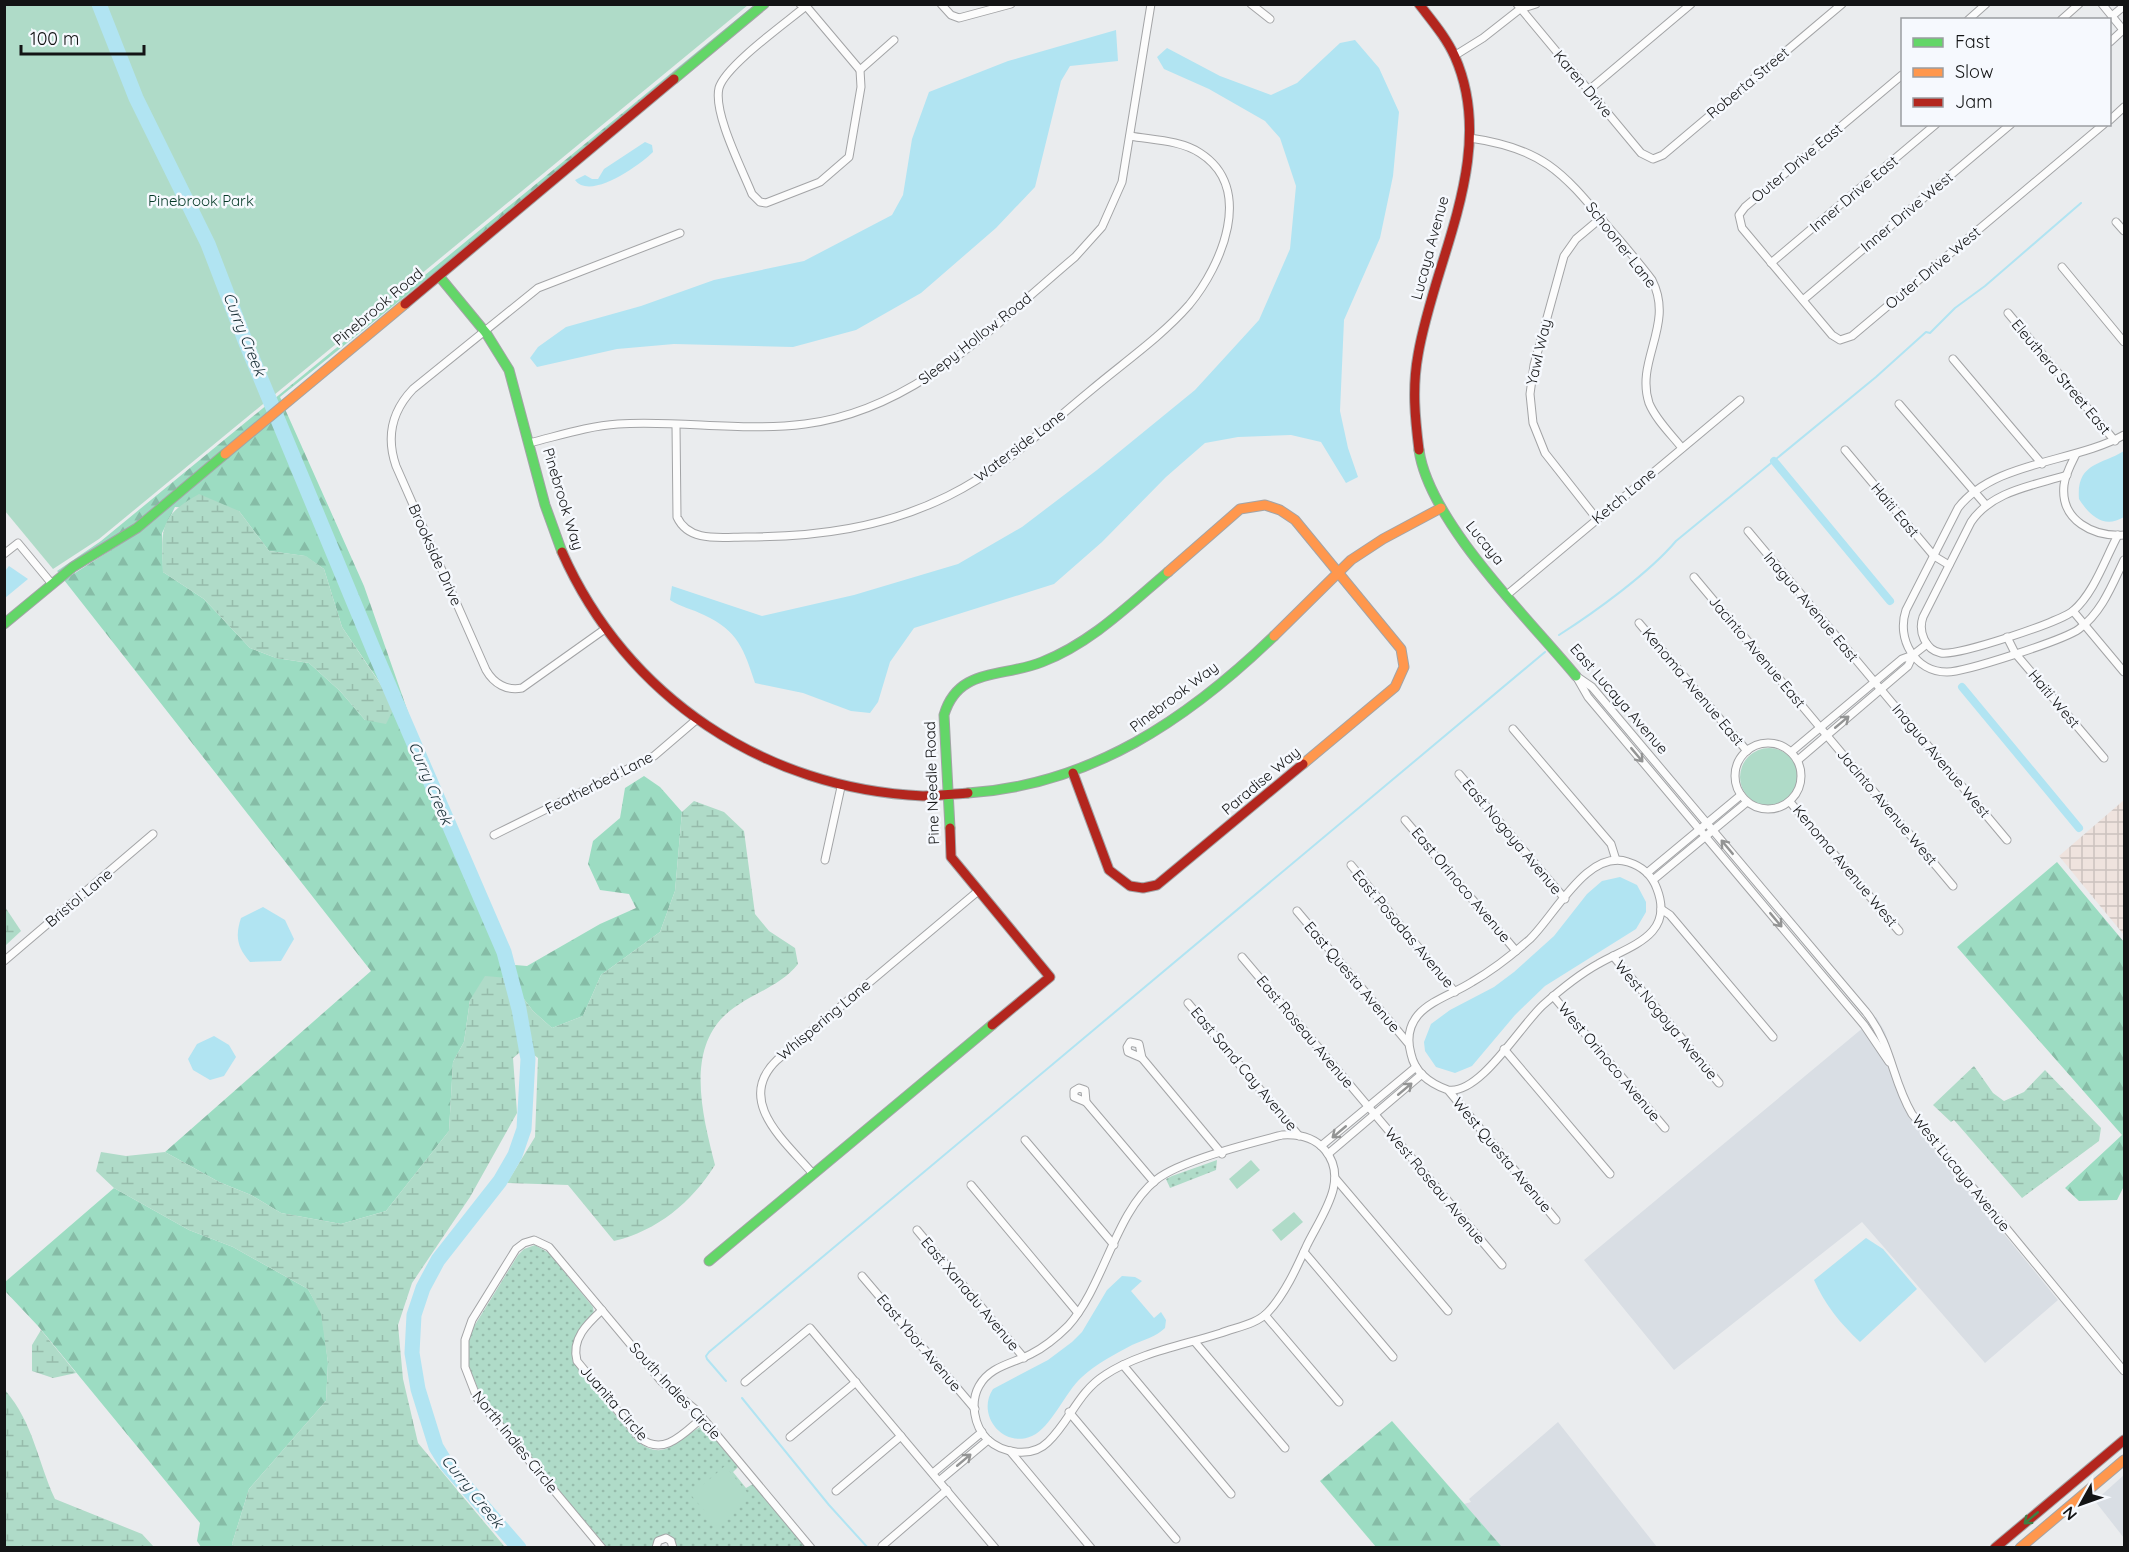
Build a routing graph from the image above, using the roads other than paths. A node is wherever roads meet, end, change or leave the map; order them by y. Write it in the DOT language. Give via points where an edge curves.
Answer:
graph roads {
  1 [pos="764,4"];
  2 [pos="941,4"];
  3 [pos="1011,4"];
  4 [pos="1151,4"];
  5 [pos="1251,4"];
  6 [pos="1419,4"];
  7 [pos="1536,4"];
  8 [pos="1691,4"];
  9 [pos="1842,4"];
  10 [pos="1986,4"];
  11 [pos="2079,4"];
  12 [pos="804,5"];
  13 [pos="2104,5"];
  14 [pos="1520,6"];
  15 [pos="2124,6"];
  16 [pos="2112,16"];
  17 [pos="1970,18"];
  18 [pos="2063,18"];
  19 [pos="1270,19"];
  20 [pos="2124,31"];
  21 [pos="894,40"];
  22 [pos="2111,41"];
  23 [pos="1455,56"];
  24 [pos="860,70"];
  25 [pos="1901,76"];
  26 [pos="1589,90"];
  27 [pos="2124,107"];
  28 [pos="2111,118"];
  29 [pos="1934,126"];
  30 [pos="2009,126"];
  31 [pos="2102,126"];
  32 [pos="1130,136"];
  33 [pos="1470,138"];
  34 [pos="1653,159"];
  35 [pos="1601,218"];
  36 [pos="2116,222"];
  37 [pos="2124,231"];
  38 [pos="680,233"];
  39 [pos="1772,263"];
  40 [pos="2062,267"];
  41 [pos="439,276"];
  42 [pos="1803,300"];
  43 [pos="2008,313"];
  44 [pos="483,331"];
  45 [pos="2124,342"];
  46 [pos="1953,359"];
  47 [pos="1740,400"];
  48 [pos="1899,404"];
  49 [pos="676,424"];
  50 [pos="2124,435"];
  51 [pos="2115,441"];
  52 [pos="529,443"];
  53 [pos="1682,448"];
  54 [pos="1845,450"];
  55 [pos="2076,454"];
  56 [pos="2042,464"];
  57 [pos="2067,475"];
  58 [pos="1973,491"];
  59 [pos="1985,504"];
  60 [pos="1441,508"];
  61 [pos="1597,519"];
  62 [pos="1748,531"];
  63 [pos="2121,535"];
  64 [pos="4,554"];
  65 [pos="1934,556"];
  66 [pos="2124,562"];
  67 [pos="1949,564"];
  68 [pos="1338,572"];
  69 [pos="1694,577"];
  70 [pos="52,584"];
  71 [pos="1508,594"];
  72 [pos="2073,611"];
  73 [pos="1639,623"];
  74 [pos="4,624"];
  75 [pos="2084,624"];
  76 [pos="605,629"];
  77 [pos="2007,637"];
  78 [pos="1927,644"];
  79 [pos="2015,653"];
  80 [pos="1913,655"];
  81 [pos="2124,672"];
  82 [pos="1576,676"];
  83 [pos="1874,682"];
  84 [pos="1881,690"];
  85 [pos="696,720"];
  86 [pos="1625,727"];
  87 [pos="1821,728"];
  88 [pos="1514,729"];
  89 [pos="1618,733"];
  90 [pos="1827,735"];
  91 [pos="1746,751"];
  92 [pos="1791,752"];
  93 [pos="2104,758"];
  94 [pos="1798,760"];
  95 [pos="1072,773"];
  96 [pos="1459,774"];
  97 [pos="1667,777"];
  98 [pos="1660,783"];
  99 [pos="841,787"];
  100 [pos="1741,795"];
  101 [pos="947,797"];
  102 [pos="1747,802"];
  103 [pos="1790,802"];
  104 [pos="1405,820"];
  105 [pos="1706,823"];
  106 [pos="1700,829"];
  107 [pos="1712,830"];
  108 [pos="153,834"];
  109 [pos="494,836"];
  110 [pos="1705,836"];
  111 [pos="2007,840"];
  112 [pos="825,860"];
  113 [pos="1616,860"];
  114 [pos="1351,866"];
  115 [pos="1647,873"];
  116 [pos="1653,880"];
  117 [pos="1953,885"];
  118 [pos="1762,889"];
  119 [pos="977,891"];
  120 [pos="1755,895"];
  121 [pos="1565,899"];
  122 [pos="1661,909"];
  123 [pos="1297,911"];
  124 [pos="1899,931"];
  125 [pos="1813,950"];
  126 [pos="1516,951"];
  127 [pos="1613,956"];
  128 [pos="1806,956"];
  129 [pos="1242,957"];
  130 [pos="4,961"];
  131 [pos="1455,992"];
  132 [pos="1553,996"];
  133 [pos="1188,1002"];
  134 [pos="1866,1012"];
  135 [pos="1858,1018"];
  136 [pos="1773,1037"];
  137 [pos="1408,1043"];
  138 [pos="1504,1049"];
  139 [pos="1142,1058"];
  140 [pos="1416,1067"];
  141 [pos="1895,1072"];
  142 [pos="1422,1074"];
  143 [pos="1719,1083"];
  144 [pos="1448,1090"];
  145 [pos="1086,1102"];
  146 [pos="1368,1107"];
  147 [pos="1375,1114"];
  148 [pos="1665,1128"];
  149 [pos="1299,1136"];
  150 [pos="1025,1140"];
  151 [pos="1321,1146"];
  152 [pos="1222,1154"];
  153 [pos="1328,1154"];
  154 [pos="813,1174"];
  155 [pos="1610,1174"];
  156 [pos="1335,1178"];
  157 [pos="1154,1182"];
  158 [pos="971,1185"];
  159 [pos="1556,1220"];
  160 [pos="917,1230"];
  161 [pos="534,1240"];
  162 [pos="1114,1245"];
  163 [pos="1304,1252"];
  164 [pos="709,1261"];
  165 [pos="1502,1265"];
  166 [pos="862,1276"];
  167 [pos="602,1310"];
  168 [pos="1448,1311"];
  169 [pos="1078,1313"];
  170 [pos="1265,1315"];
  171 [pos="1195,1342"];
  172 [pos="1393,1357"];
  173 [pos="1024,1358"];
  174 [pos="1123,1365"];
  175 [pos="2124,1371"];
  176 [pos="745,1382"];
  177 [pos="856,1382"];
  178 [pos="1339,1402"];
  179 [pos="975,1409"];
  180 [pos="1069,1412"];
  181 [pos="702,1418"];
  182 [pos="901,1436"];
  183 [pos="985,1436"];
  184 [pos="790,1437"];
  185 [pos="2124,1440"];
  186 [pos="1285,1448"];
  187 [pos="1010,1451"];
  188 [pos="2124,1460"];
  189 [pos="933,1473"];
  190 [pos="939,1481"];
  191 [pos="947,1490"];
  192 [pos="836,1491"];
  193 [pos="1230,1494"];
  194 [pos="1176,1539"];
  195 [pos="882,1546"];
  196 [pos="992,1546"];
  197 [pos="602,1548"];
  198 [pos="656,1548"];
  199 [pos="673,1548"];
  200 [pos="811,1548"];
  201 [pos="1091,1548"];
  202 [pos="1995,1548"];
  203 [pos="2020,1548"];
  1 -- 41 [label="street, Pinebrook Road"];
  2 -- 3 [label="street" via="951,15 962,18"];
  4 -- 32 [label="street, Sleepy Hollow Road"];
  5 -- 19 [label="street"];
  6 -- 23 [label="street, Lucaya Avenue"];
  7 -- 14 [label="street"];
  8 -- 26 [label="street"];
  9 -- 34 [label="street, Roberta Street"];
  10 -- 17 [label="street"];
  11 -- 18 [label="street"];
  12 -- 24 [label="street"];
  12 -- 24 [label="street" via="732,68 719,88 720,110 758,201 766,203 820,182 849,157 861,87"];
  13 -- 16 [label="street"];
  14 -- 23 [label="street"];
  14 -- 26 [label="street, Karen Drive"];
  15 -- 16 [label="street"];
  16 -- 20 [label="street"];
  20 -- 22 [label="street"];
  21 -- 24 [label="street"];
  23 -- 33 [label="street, Lucaya Avenue" via="1467,98"];
  25 -- 39 [label="street, Outer Drive East" via="1741,211 1742,228"];
  26 -- 34 [label="street, Karen Drive" via="1641,153"];
  27 -- 28 [label="street"];
  29 -- 39 [label="street, Inner Drive East"];
  30 -- 42 [label="street, Inner Drive West"];
  31 -- 42 [label="street, Outer Drive West" via="1848,339 1832,335"];
  32 -- 49 [label="street, Sleepy Hollow Road" via="1118,194 1095,236 922,382 868,409 823,421 782,426"];
  32 -- 49 [label="street, Waterside Lane" via="1180,144 1200,152 1215,166 1226,186 1230,210 1218,259 1200,290 1172,322 980,478 918,510 851,530 790,537 700,536 685,529 676,511"];
  33 -- 35 [label="street, Schooner Lane" via="1514,147 1542,160 1566,178"];
  33 -- 60 [label="street, Lucaya Avenue" via="1466,173 1421,337 1413,385 1419,454"];
  35 -- 53 [label="street, Schooner Lane" via="1656,288 1660,321 1648,369 1648,397 1655,414"];
  35 -- 61 [label="street, Yawl Way" via="1576,239 1564,256 1534,365 1530,394 1533,423 1545,453"];
  36 -- 37 [label="street"];
  38 -- 44 [label="street" via="538,288"];
  39 -- 42 [label="street, Outer Drive West"];
  40 -- 45 [label="street"];
  41 -- 44 [label="street, Pinebrook Way"];
  41 -- 70 [label="street, Pinebrook Road" via="130,533 82,560"];
  43 -- 51 [label="street, Eleuthera Street East"];
  44 -- 52 [label="street, Pinebrook Way" via="508,369"];
  44 -- 76 [label="street, Brookside Drive" via="400,404 391,429 396,466 494,682 522,688"];
  46 -- 56 [label="street"];
  47 -- 53 [label="street, Ketch Lane"];
  48 -- 58 [label="street"];
  49 -- 52 [label="street, Sleepy Hollow Road" via="606,425"];
  50 -- 51 [label="street"];
  51 -- 55 [label="street"];
  52 -- 76 [label="street, Pinebrook Way" via="559,546"];
  53 -- 61 [label="street, Ketch Lane"];
  54 -- 65 [label="street, Haiti East"];
  55 -- 56 [label="street"];
  55 -- 57 [label="street"];
  56 -- 58 [label="street" via="2000,477"];
  57 -- 59 [label="street"];
  57 -- 63 [label="street" via="2064,494 2075,519 2092,532"];
  58 -- 59 [label="street"];
  58 -- 65 [label="street" via="1958,508"];
  59 -- 67 [label="street"];
  60 -- 68 [label="street, Pinebrook Way" via="1366,550"];
  60 -- 71 [label="street, Lucaya"];
  61 -- 71 [label="street, Ketch Lane"];
  62 -- 83 [label="street, Inagua Avenue East"];
  63 -- 72 [label="street"];
  64 -- 70 [label="street" via="18,543"];
  65 -- 67 [label="street, Haiti East"];
  65 -- 80 [label="street" via="1904,617 1905,640"];
  66 -- 75 [label="street" via="2103,602"];
  67 -- 78 [label="street" via="1922,620"];
  68 -- 95 [label="street, Pinebrook Way" via="1260,649 1182,714 1129,748"];
  68 -- 95 [label="street, Paradise Way" via="1401,649 1405,669 1400,681 1168,878 1142,888 1114,876 1105,862"];
  68 -- 101 [label="street, Pine Needle Road" via="1287,514 1265,505 1240,509 1134,603 1088,638 1042,662 968,681 955,689 944,715"];
  69 -- 87 [label="street, Jacinto Avenue East"];
  70 -- 74 [label="street, Pinebrook Road"];
  71 -- 82 [label="street, East Lucaya Avenue"];
  72 -- 75 [label="street"];
  72 -- 77 [label="street"];
  73 -- 91 [label="street, Kenoma Avenue East"];
  75 -- 79 [label="street" via="2064,637"];
  75 -- 81 [label="street"];
  76 -- 85 [label="street, Pinebrook Way" via="643,675"];
  77 -- 78 [label="street" via="1945,654"];
  77 -- 79 [label="street, Haiti West"];
  78 -- 80 [label="street"];
  79 -- 80 [label="street" via="1950,672 1925,666"];
  79 -- 93 [label="street, Haiti West"];
  80 -- 83 [label="street"];
  80 -- 84 [label="street" via="1908,666"];
  82 -- 86 [label="street, East Lucaya Avenue" via="1588,683"];
  82 -- 89 [label="street"];
  83 -- 84 [label="street, Inagua Avenue West"];
  83 -- 87 [label="street"];
  90 -- 84 [label="street, one-way"];
  84 -- 111 [label="street, Inagua Avenue West"];
  85 -- 99 [label="street, Pinebrook Way" via="740,749 774,765"];
  85 -- 109 [label="street, Featherbed Lane" via="654,756"];
  86 -- 89 [label="street"];
  86 -- 97 [label="street, East Lucaya Avenue"];
  87 -- 90 [label="street, Jacinto Avenue West"];
  87 -- 92 [label="street"];
  88 -- 113 [label="street" via="1611,844"];
  89 -- 98 [label="street, one-way"];
  90 -- 94 [label="street"];
  90 -- 117 [label="street, Jacinto Avenue West"];
  91 -- 92 [label="street" via="1764,743 1783,746"];
  91 -- 100 [label="street" via="1735,771"];
  92 -- 94 [label="street"];
  94 -- 103 [label="street" via="1802,782"];
  95 -- 101 [label="street, Pinebrook Way" via="1012,790"];
  96 -- 121 [label="street, East Nogoya Avenue"];
  97 -- 98 [label="street"];
  97 -- 105 [label="street, East Lucaya Avenue"];
  98 -- 106 [label="street"];
  99 -- 101 [label="street, Pinebrook Way" via="896,796"];
  99 -- 112 [label="street"];
  100 -- 102 [label="street"];
  100 -- 105 [label="street"];
  101 -- 119 [label="street, Pine Needle Road" via="951,857"];
  102 -- 103 [label="street" via="1764,810"];
  102 -- 107 [label="street"];
  103 -- 124 [label="street, Kenoma Avenue West"];
  104 -- 126 [label="street, East Orinoco Avenue"];
  105 -- 106 [label="street"];
  105 -- 107 [label="street, West Lucaya Avenue"];
  106 -- 110 [label="street"];
  106 -- 115 [label="street"];
  107 -- 110 [label="street"];
  118 -- 107 [label="street, West Lucaya Avenue, one-way"];
  108 -- 130 [label="street, Bristol Lane"];
  110 -- 116 [label="street"];
  110 -- 120 [label="street"];
  113 -- 115 [label="street"];
  113 -- 121 [label="street" via="1593,867"];
  114 -- 131 [label="street, East Posadas Avenue"];
  115 -- 116 [label="street"];
  116 -- 122 [label="street"];
  118 -- 120 [label="street"];
  118 -- 125 [label="street, West Lucaya Avenue"];
  119 -- 154 [label="street, Whispering Lane" via="765,1073 760,1094 766,1117"];
  119 -- 154 [label="street, Pine Needle Road" via="1050,977"];
  120 -- 128 [label="street, one-way"];
  121 -- 126 [label="street"];
  122 -- 127 [label="street" via="1647,937"];
  122 -- 136 [label="street"];
  123 -- 137 [label="street, East Questa Avenue"];
  125 -- 128 [label="street"];
  125 -- 134 [label="street, West Lucaya Avenue"];
  126 -- 131 [label="street"];
  127 -- 132 [label="street"];
  127 -- 143 [label="street, West Nogoya Avenue"];
  128 -- 135 [label="street"];
  129 -- 146 [label="street, East Roseau Avenue"];
  131 -- 137 [label="street" via="1420,1013 1412,1024"];
  132 -- 138 [label="street"];
  132 -- 148 [label="street, West Orinoco Avenue"];
  133 -- 149 [label="street, East Sand Cay Avenue"];
  134 -- 135 [label="street"];
  134 -- 141 [label="street, West Lucaya Avenue" via="1887,1045"];
  135 -- 141 [label="street"];
  137 -- 140 [label="street"];
  138 -- 144 [label="street" via="1477,1081 1462,1089"];
  138 -- 155 [label="street"];
  139 -- 152 [label="street"];
  140 -- 142 [label="street, West Questa Avenue"];
  140 -- 146 [label="street"];
  141 -- 175 [label="street, West Lucaya Avenue" via="1904,1101 1924,1130"];
  142 -- 144 [label="street, West Questa Avenue"];
  147 -- 142 [label="street, one-way"];
  144 -- 159 [label="street, West Questa Avenue"];
  145 -- 157 [label="street"];
  146 -- 147 [label="street, West Roseau Avenue"];
  146 -- 151 [label="street, one-way"];
  147 -- 153 [label="street"];
  147 -- 165 [label="street, West Roseau Avenue"];
  149 -- 151 [label="street"];
  149 -- 152 [label="street" via="1275,1137"];
  150 -- 162 [label="street"];
  151 -- 153 [label="street"];
  152 -- 157 [label="street" via="1176,1168"];
  153 -- 156 [label="street"];
  154 -- 164 [label="street, Pine Needle Road"];
  156 -- 163 [label="street" via="1329,1202"];
  156 -- 168 [label="street"];
  157 -- 162 [label="street" via="1136,1203"];
  158 -- 169 [label="street"];
  160 -- 173 [label="street, East Xanadu Avenue"];
  161 -- 167 [label="street, South Indies Circle" via="549,1247"];
  161 -- 197 [label="street, North Indies Circle" via="516,1249 472,1320 464,1349 467,1375 482,1405"];
  162 -- 169 [label="street"];
  163 -- 170 [label="street"];
  163 -- 172 [label="street"];
  166 -- 179 [label="street, East Ybor Avenue"];
  167 -- 181 [label="street, South Indies Circle" via="662,1382"];
  167 -- 181 [label="street, Juanita Circle" via="579,1336 577,1361 640,1438 654,1445 670,1443"];
  169 -- 173 [label="street" via="1053,1340"];
  170 -- 171 [label="street"];
  170 -- 178 [label="street"];
  171 -- 174 [label="street"];
  171 -- 186 [label="street"];
  173 -- 179 [label="street" via="999,1367 985,1378 977,1389"];
  174 -- 180 [label="street" via="1094,1383"];
  174 -- 193 [label="street"];
  176 -- 177 [label="street" via="810,1328"];
  177 -- 182 [label="street"];
  177 -- 184 [label="street"];
  179 -- 183 [label="street"];
  180 -- 187 [label="street" via="1042,1447"];
  180 -- 194 [label="street"];
  181 -- 200 [label="street, South Indies Circle"];
  182 -- 189 [label="street"];
  182 -- 192 [label="street"];
  183 -- 187 [label="street"];
  183 -- 189 [label="street"];
  190 -- 183 [label="street, one-way"];
  185 -- 202 [label="street, one-way"];
  187 -- 201 [label="street"];
  188 -- 203 [label="street"];
  189 -- 190 [label="street"];
  190 -- 191 [label="street"];
  191 -- 195 [label="street"];
  191 -- 196 [label="street"];
  198 -- 199 [label="street" via="658,1541 666,1538"];
}
